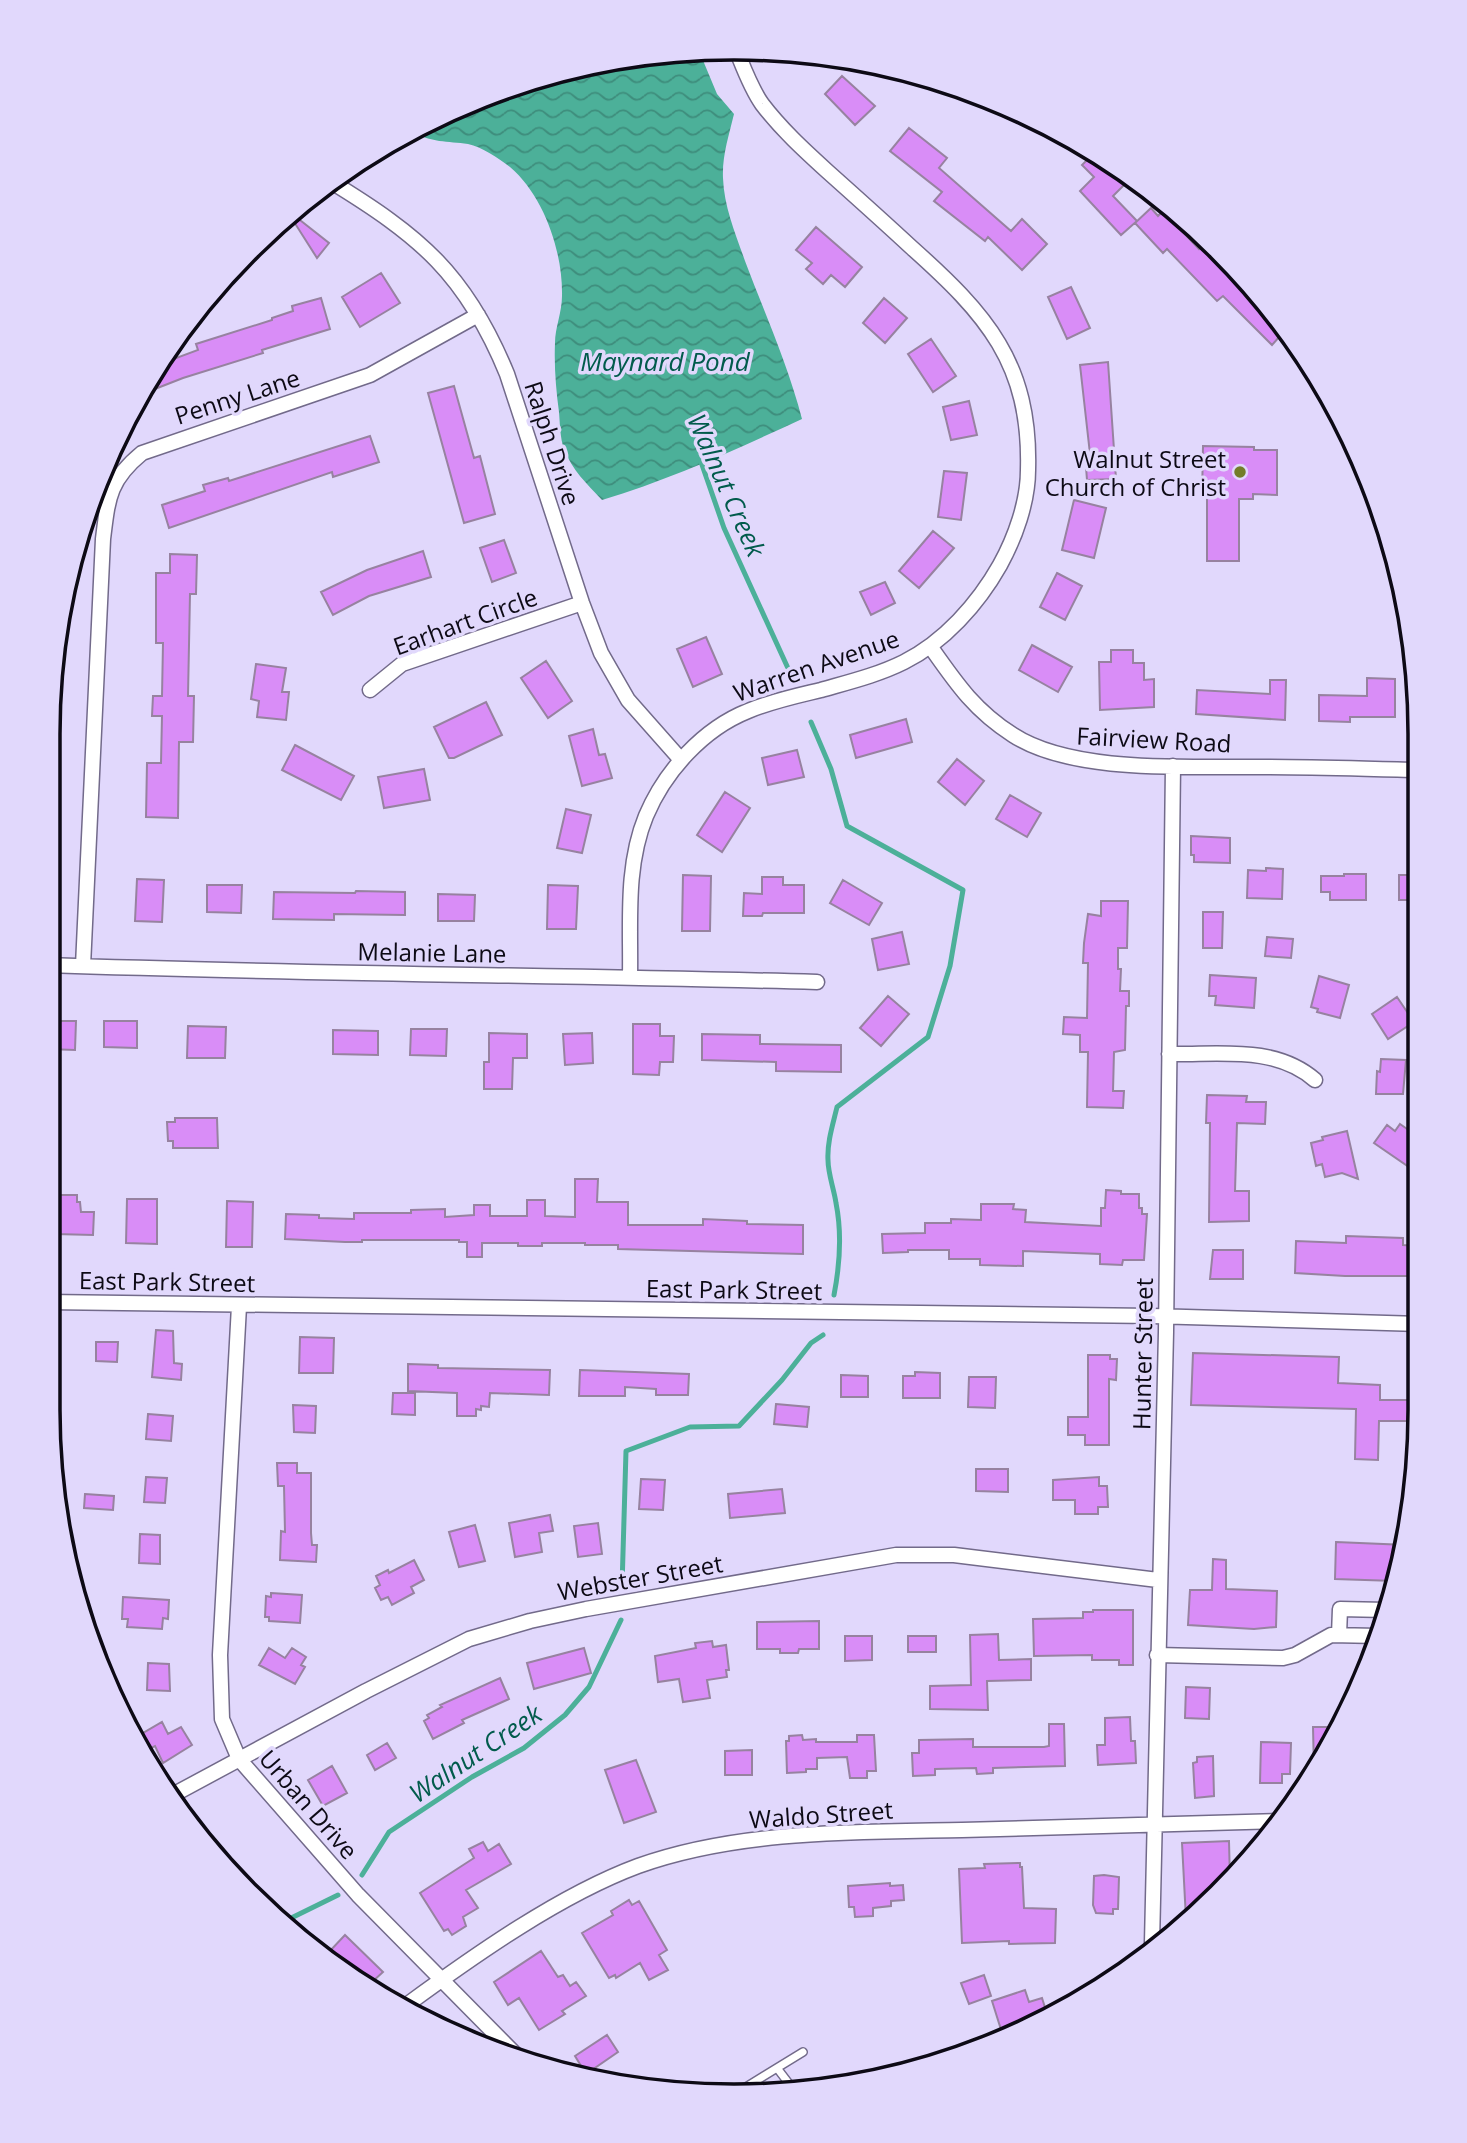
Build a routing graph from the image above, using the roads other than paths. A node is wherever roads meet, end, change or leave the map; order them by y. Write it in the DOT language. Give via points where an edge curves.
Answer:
graph roads {
  1 [pos="741,60"];
  2 [pos="340,187"];
  3 [pos="478,315"];
  4 [pos="582,603"];
  5 [pos="929,646"];
  6 [pos="370,690"];
  7 [pos="681,760"];
  8 [pos="1173,766"];
  9 [pos="1408,771"];
  10 [pos="60,965"];
  11 [pos="83,966"];
  12 [pos="630,977"];
  13 [pos="817,982"];
  14 [pos="1169,1054"];
  15 [pos="1315,1080"];
  16 [pos="60,1302"];
  17 [pos="239,1306"];
  18 [pos="1166,1317"];
  19 [pos="1408,1324"];
  20 [pos="1158,1580"];
  21 [pos="1377,1610"];
  22 [pos="1339,1635"];
  23 [pos="1368,1636"];
  24 [pos="1157,1655"];
  25 [pos="239,1759"];
  26 [pos="179,1792"];
  27 [pos="1267,1821"];
  28 [pos="1153,1824"];
  29 [pos="1152,1937"];
  30 [pos="443,1979"];
  31 [pos="412,2001"];
  32 [pos="505,2043"];
  33 [pos="803,2052"];
  34 [pos="777,2068"];
  35 [pos="787,2081"];
  36 [pos="752,2083"];
  1 -- 5 [label="street, Warren Avenue" via="761,102 793,140 951,282 984,319 1018,387 1029,442 1028,476 1008,550 987,587"];
  2 -- 3 [label="street, Ralph Drive" via="397,223 429,250"];
  3 -- 4 [label="street, Ralph Drive" via="507,374"];
  3 -- 11 [label="street, Penny Lane" via="370,375 142,453 117,476 103,539"];
  4 -- 6 [label="street, Earhart Circle" via="402,664"];
  4 -- 7 [label="street, Ralph Drive" via="612,676 641,717"];
  5 -- 7 [label="street, Warren Avenue" via="881,672 747,711 725,722"];
  5 -- 8 [label="street, Fairview Road" via="964,695 1029,744 1068,758"];
  7 -- 12 [label="street, Warren Avenue" via="656,796 638,838 631,883"];
  8 -- 9 [label="street, Fairview Road"];
  8 -- 14 [label="street, Hunter Street"];
  10 -- 11 [label="street, Melanie Lane"];
  11 -- 12 [label="street, Melanie Lane" via="356,975"];
  12 -- 13 [label="street, Melanie Lane"];
  14 -- 15 [label="street" via="1264,1055 1295,1065"];
  14 -- 18 [label="street, Hunter Street"];
  16 -- 17 [label="street, East Park Street"];
  17 -- 18 [label="street, East Park Street"];
  17 -- 25 [label="street, Urban Drive" via="220,1655 222,1719"];
  18 -- 19 [label="street, East Park Street"];
  18 -- 20 [label="street, Hunter Street"];
  20 -- 24 [label="street, Hunter Street"];
  20 -- 25 [label="street, Webster Street" via="954,1555 895,1555 586,1609 469,1639"];
  21 -- 22 [label="street" via="1340,1609"];
  22 -- 23 [label="street"];
  22 -- 24 [label="street" via="1324,1637 1283,1658"];
  24 -- 28 [label="street, Hunter Street"];
  25 -- 26 [label="street, Webster Street"];
  25 -- 30 [label="street, Urban Drive" via="358,1895"];
  27 -- 28 [label="street, Waldo Street"];
  28 -- 29 [label="street, Hunter Street"];
  28 -- 30 [label="street, Waldo Street" via="862,1833 707,1847 638,1866 610,1879 537,1918"];
  30 -- 31 [label="street, Waldo Street"];
  30 -- 32 [label="street, Urban Drive"];
  33 -- 34 [label="lane"];
  34 -- 35 [label="lane"];
  34 -- 36 [label="lane"];
}
